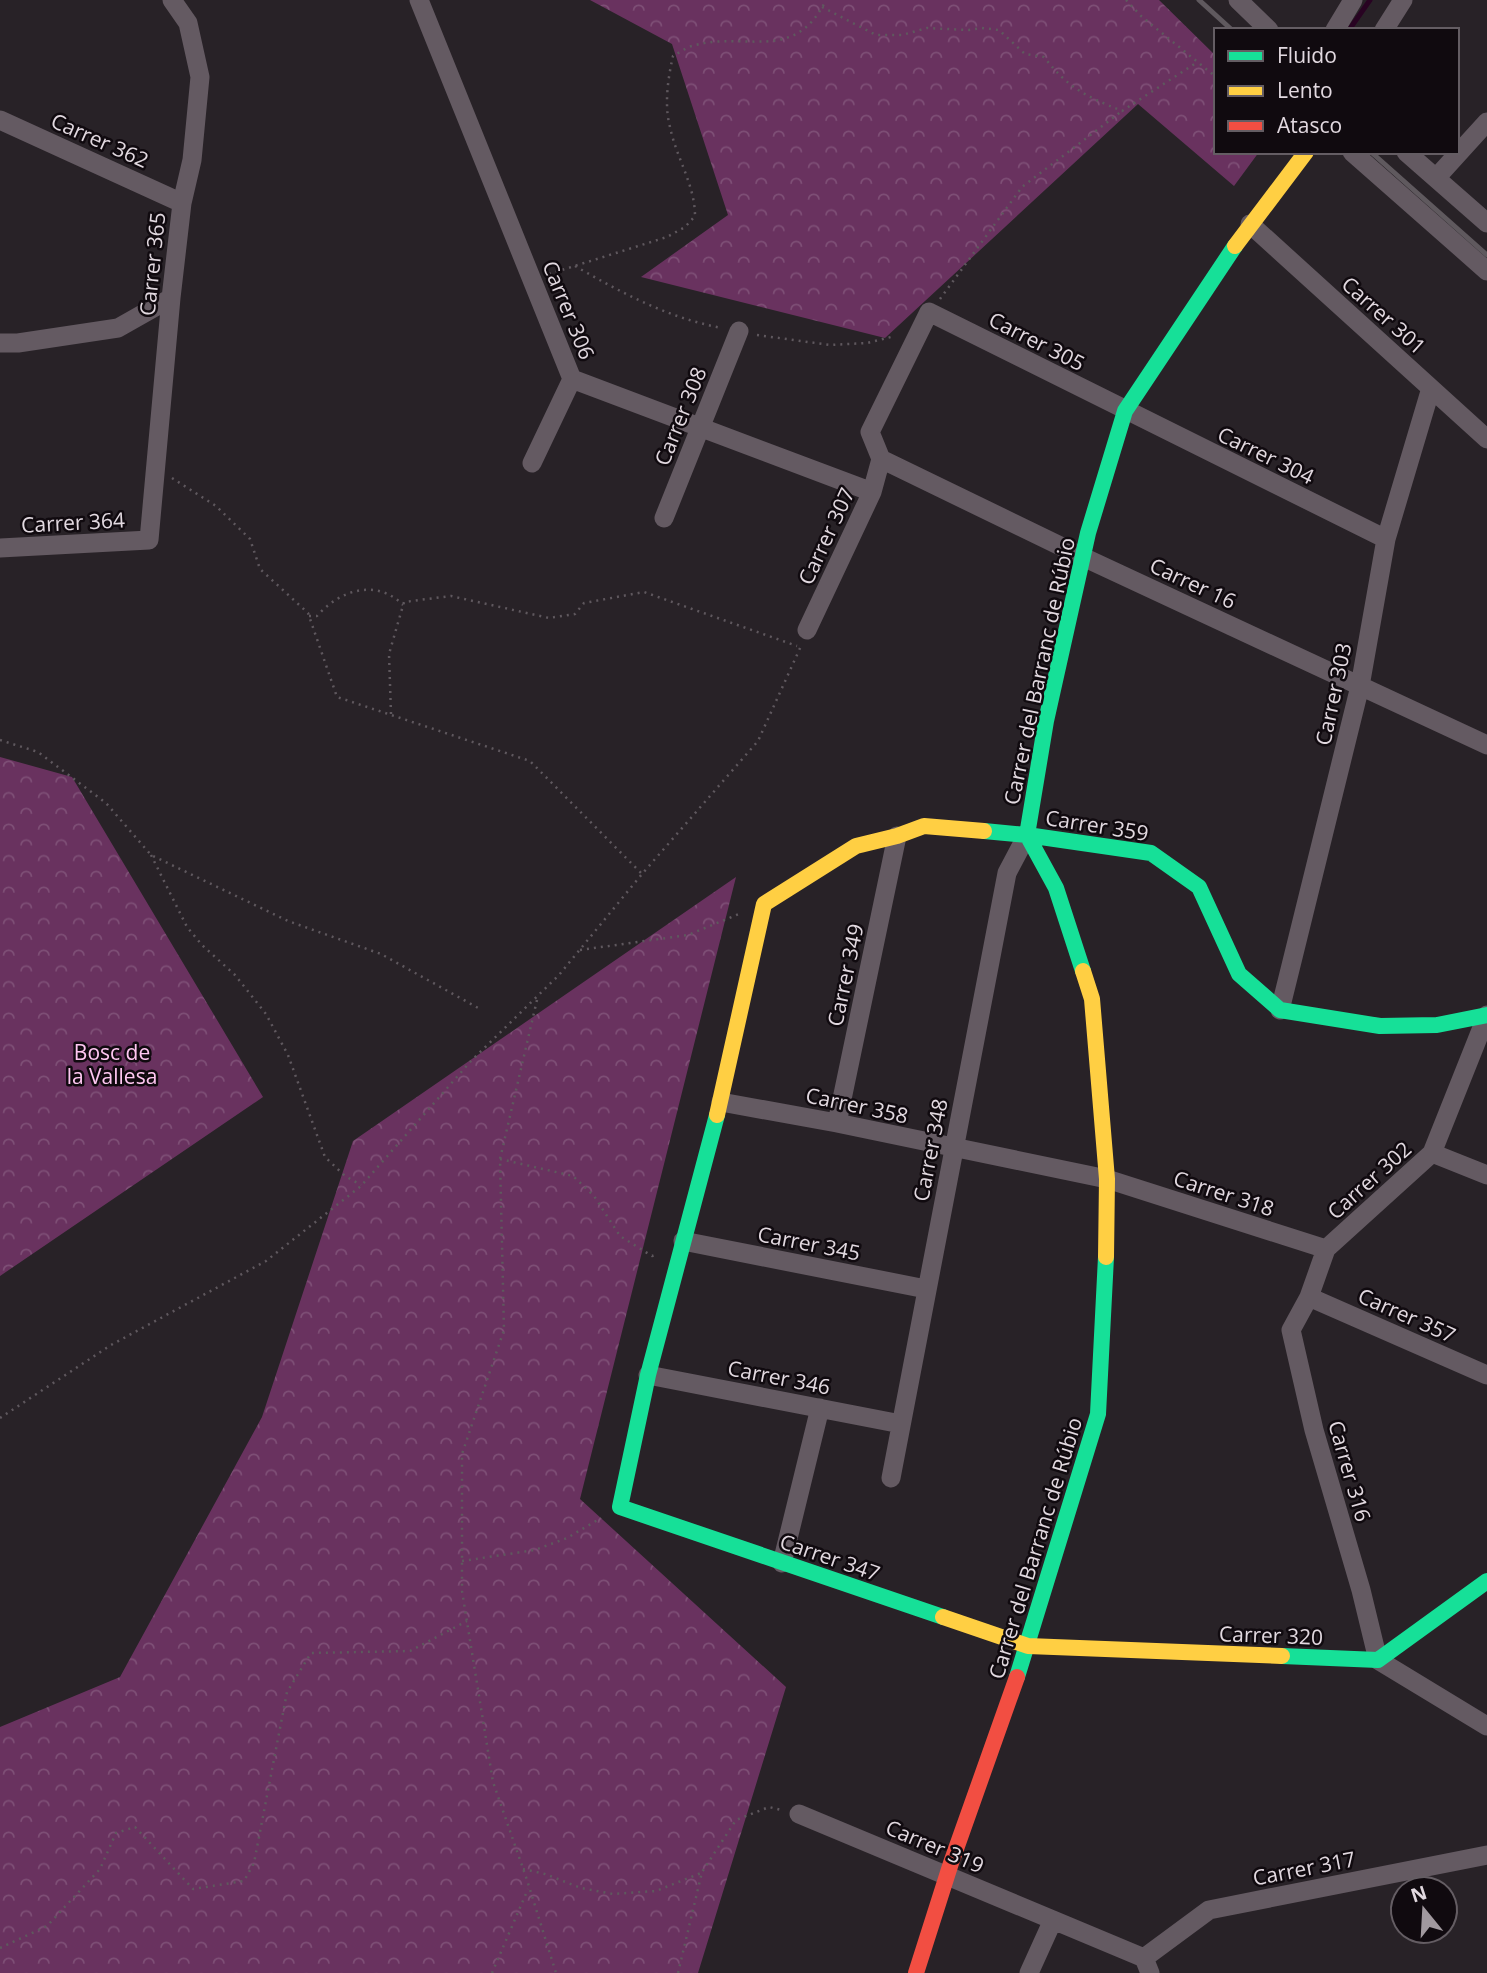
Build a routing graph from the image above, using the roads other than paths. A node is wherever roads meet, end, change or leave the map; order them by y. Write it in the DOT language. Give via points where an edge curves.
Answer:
graph roads {
  1 [pos="172,0"];
  2 [pos="419,0"];
  3 [pos="1238,0"];
  4 [pos="1353,0"];
  5 [pos="1403,0"];
  6 [pos="1267,28"];
  7 [pos="1336,28"];
  8 [pos="1385,28"];
  9 [pos="0,120"];
  10 [pos="1487,122"];
  11 [pos="1459,153"];
  12 [pos="1304,154"];
  13 [pos="1354,154"];
  14 [pos="1408,154"];
  15 [pos="1458,154"];
  16 [pos="1436,178"];
  17 [pos="182,202"];
  18 [pos="1487,223"];
  19 [pos="1250,224"];
  20 [pos="1487,271"];
  21 [pos="171,298"];
  22 [pos="739,331"];
  23 [pos="0,342"];
  24 [pos="572,379"];
  25 [pos="1430,388"];
  26 [pos="1125,411"];
  27 [pos="700,427"];
  28 [pos="1487,439"];
  29 [pos="881,459"];
  30 [pos="532,463"];
  31 [pos="872,492"];
  32 [pos="664,518"];
  33 [pos="1386,539"];
  34 [pos="149,540"];
  35 [pos="0,548"];
  36 [pos="1083,558"];
  37 [pos="804,639"];
  38 [pos="1360,686"];
  39 [pos="1487,745"];
  40 [pos="1027,835"];
  41 [pos="897,836"];
  42 [pos="1280,1010"];
  43 [pos="1487,1015"];
  44 [pos="721,1102"];
  45 [pos="837,1123"];
  46 [pos="954,1149"];
  47 [pos="1432,1153"];
  48 [pos="1487,1175"];
  49 [pos="1107,1179"];
  50 [pos="683,1241"];
  51 [pos="1326,1250"];
  52 [pos="926,1289"];
  53 [pos="1308,1297"];
  54 [pos="648,1375"];
  55 [pos="1487,1376"];
  56 [pos="820,1408"];
  57 [pos="901,1424"];
  58 [pos="891,1478"];
  59 [pos="782,1563"];
  60 [pos="1487,1581"];
  61 [pos="1028,1646"];
  62 [pos="1378,1660"];
  63 [pos="1487,1726"];
  64 [pos="799,1814"];
  65 [pos="1487,1855"];
  66 [pos="946,1876"];
  67 [pos="1053,1920"];
  68 [pos="1147,1965"];
  69 [pos="916,1973"];
  70 [pos="1029,1973"];
  1 -- 17 [label="street, Carrer 365" via="188,23 200,77 192,160"];
  2 -- 24 [label="street, Carrer 306"];
  3 -- 6 [label="street"];
  4 -- 7 [label="street"];
  5 -- 8 [label="street"];
  9 -- 17 [label="street, Carrer 362"];
  10 -- 11 [label="street"];
  12 -- 19 [label="street, Carrer del Barranc de Rúbio"];
  13 -- 20 [label="street"];
  14 -- 16 [label="street"];
  15 -- 16 [label="street"];
  16 -- 18 [label="street"];
  17 -- 21 [label="street, Carrer 365"];
  19 -- 25 [label="street, Carrer 301"];
  19 -- 26 [label="street, Carrer del Barranc de Rúbio"];
  21 -- 23 [label="street" via="118,328"];
  21 -- 34 [label="street, Carrer 365"];
  22 -- 27 [label="street, Carrer 308"];
  24 -- 27 [label="street, Carrer 306"];
  24 -- 30 [label="street"];
  25 -- 28 [label="street, Carrer 301"];
  25 -- 33 [label="street, Carrer 303"];
  26 -- 29 [label="street, Carrer 305" via="929,312 870,432"];
  26 -- 33 [label="street, Carrer 304"];
  26 -- 36 [label="street, Carrer del Barranc de Rúbio"];
  27 -- 31 [label="street, Carrer 306"];
  27 -- 32 [label="street, Carrer 308"];
  29 -- 31 [label="street, Carrer 307"];
  29 -- 36 [label="street, Carrer 16"];
  31 -- 37 [label="street, Carrer 307"];
  33 -- 38 [label="street, Carrer 303"];
  34 -- 35 [label="street, Carrer 364"];
  36 -- 38 [label="street, Carrer 16"];
  36 -- 40 [label="street, Carrer del Barranc de Rúbio" via="1046,721"];
  38 -- 39 [label="street, Carrer 16"];
  38 -- 42 [label="street, Carrer 303"];
  40 -- 41 [label="street, Carrer 359" via="924,826"];
  40 -- 42 [label="street, Carrer 359" via="1151,853 1199,887 1239,974"];
  40 -- 46 [label="street, Carrer 348" via="1007,873"];
  40 -- 49 [label="street, Carrer del Barranc de Rúbio" via="1056,888 1092,999"];
  41 -- 44 [label="street, Carrer 359" via="856,846 764,904"];
  41 -- 45 [label="street, Carrer 349"];
  42 -- 43 [label="street" via="1380,1026 1437,1026"];
  43 -- 47 [label="street, Carrer 302"];
  44 -- 45 [label="street, Carrer 358"];
  44 -- 50 [label="street"];
  45 -- 46 [label="street, Carrer 358"];
  46 -- 49 [label="street, Carrer 358"];
  46 -- 52 [label="street, Carrer 348"];
  47 -- 48 [label="street"];
  47 -- 51 [label="street, Carrer 302"];
  49 -- 51 [label="street, Carrer 318"];
  49 -- 61 [label="street, Carrer del Barranc de Rúbio" via="1098,1415"];
  50 -- 52 [label="street, Carrer 345"];
  50 -- 54 [label="street"];
  51 -- 53 [label="street, Carrer 302"];
  52 -- 57 [label="street, Carrer 348"];
  53 -- 55 [label="street, Carrer 357"];
  53 -- 62 [label="street, Carrer 316" via="1291,1330"];
  54 -- 56 [label="street, Carrer 346"];
  54 -- 59 [label="street, Carrer 347" via="620,1507"];
  56 -- 57 [label="street, Carrer 346"];
  56 -- 59 [label="street"];
  57 -- 58 [label="street, Carrer 348"];
  59 -- 61 [label="street, Carrer 347"];
  60 -- 62 [label="street"];
  61 -- 62 [label="street, Carrer 320"];
  61 -- 66 [label="street, Carrer del Barranc de Rúbio"];
  62 -- 63 [label="street"];
  64 -- 66 [label="street, Carrer 319"];
  65 -- 68 [label="street, Carrer 317" via="1209,1910"];
  66 -- 67 [label="street, Carrer 319"];
  66 -- 69 [label="street, Carrer del Barranc de Rúbio"];
  67 -- 68 [label="street, Carrer 319"];
  67 -- 70 [label="street"];
}
